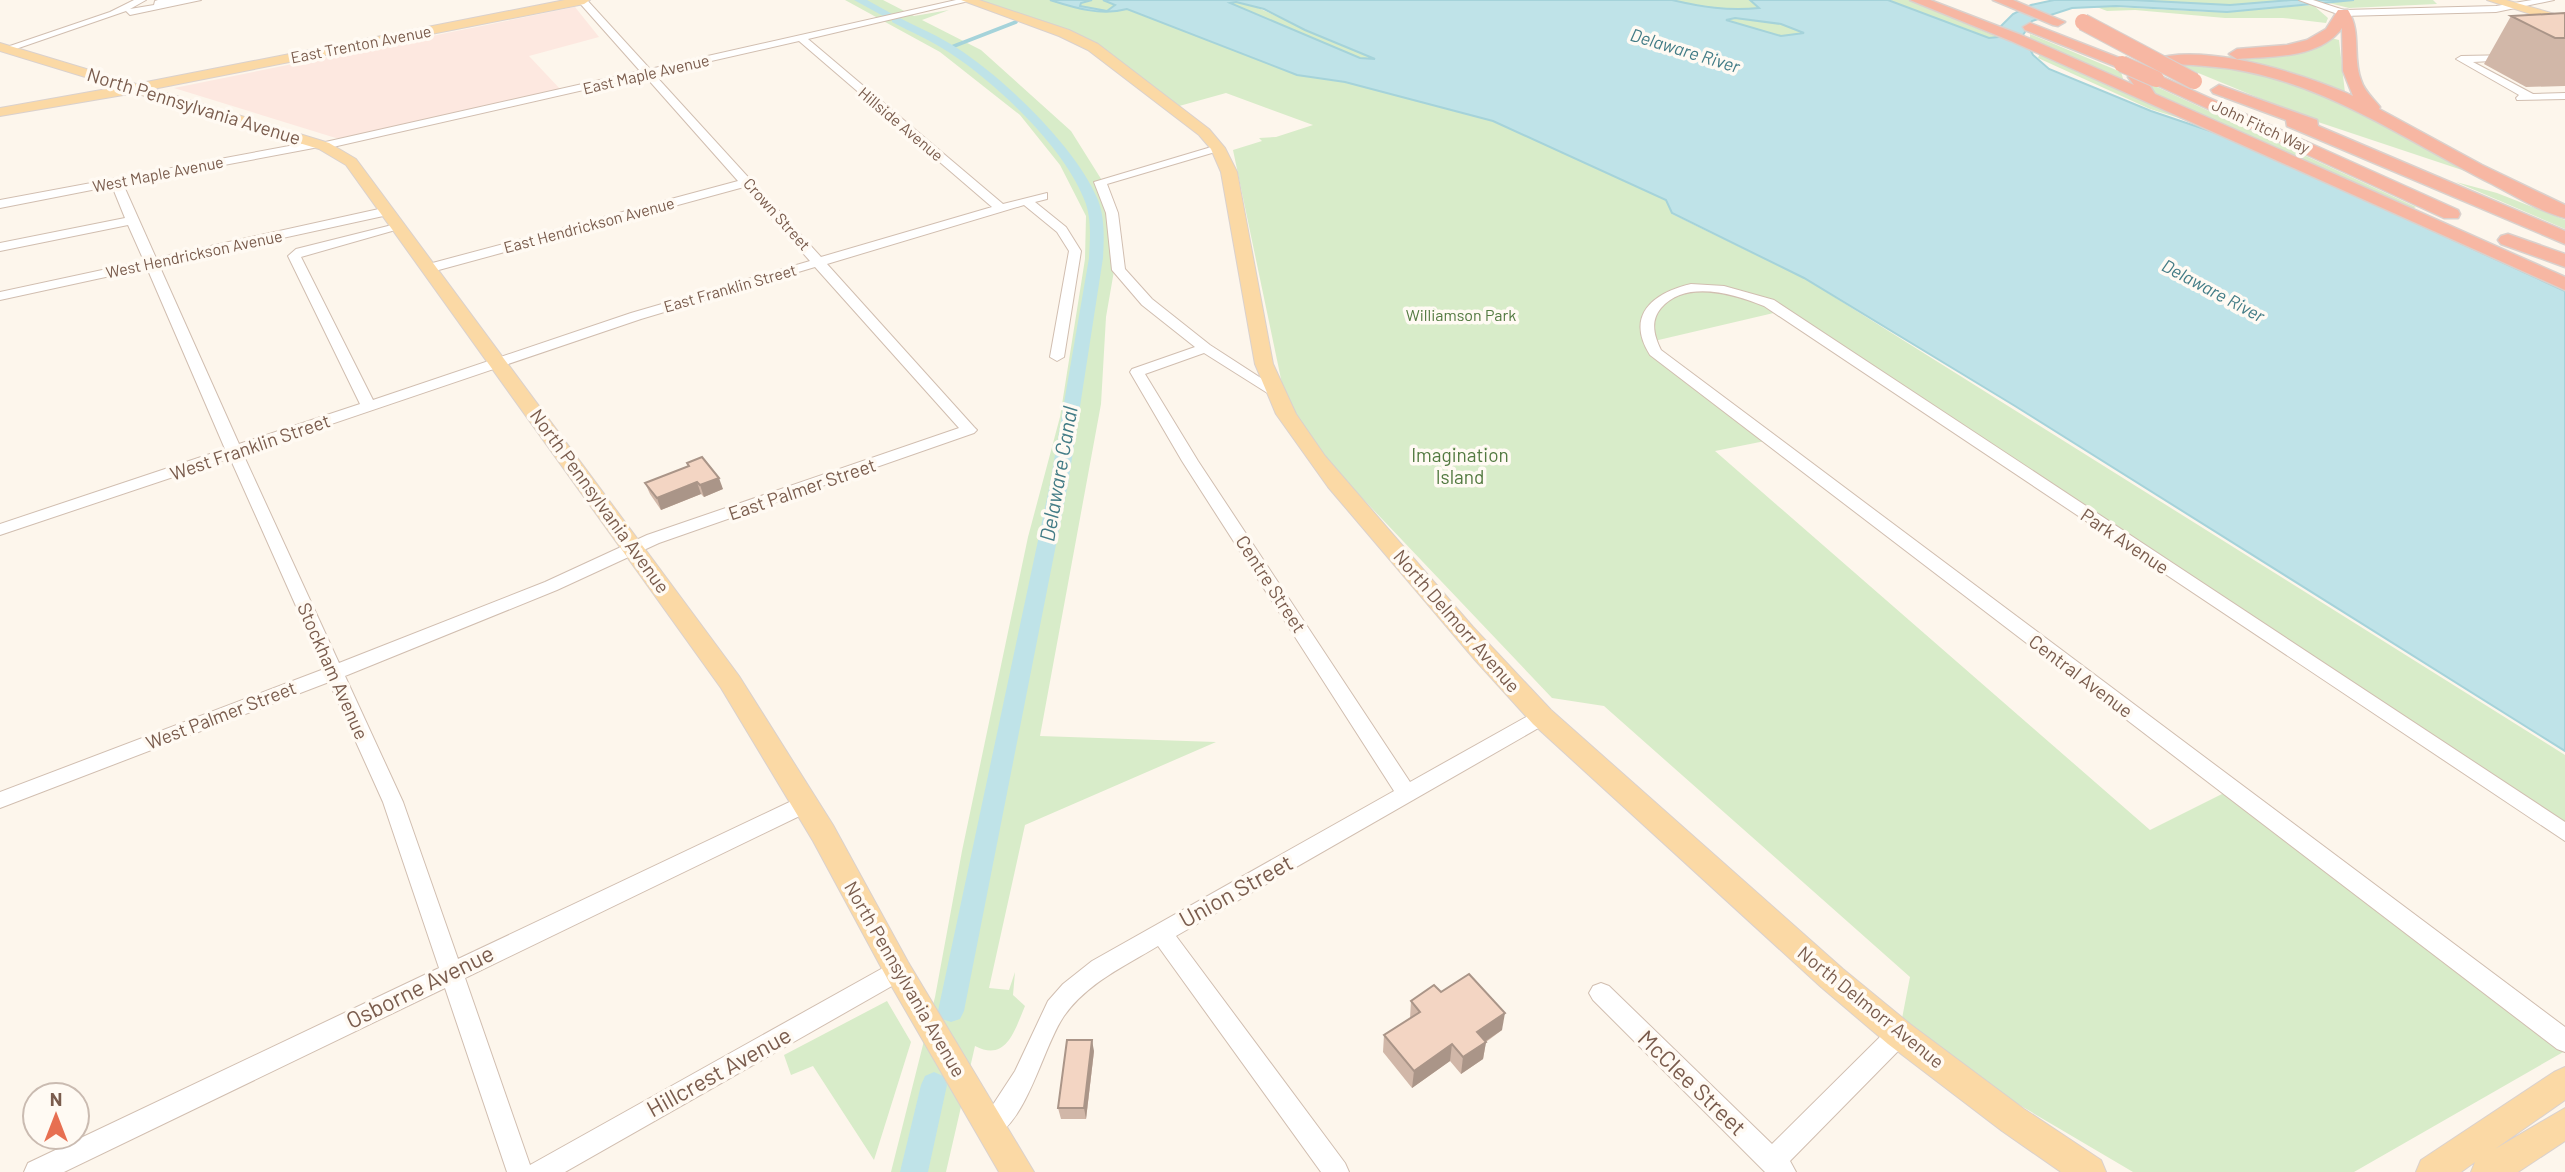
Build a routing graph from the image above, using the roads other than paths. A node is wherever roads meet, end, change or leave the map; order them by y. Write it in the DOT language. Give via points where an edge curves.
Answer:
graph roads {
  1 [pos="144,0"];
  2 [pos="196,0"];
  3 [pos="582,0"];
  4 [pos="967,0"];
  5 [pos="1917,0"];
  6 [pos="1951,0"];
  7 [pos="2000,0"];
  8 [pos="2035,0"];
  9 [pos="2305,0"];
  10 [pos="2493,0"];
  11 [pos="2549,0"];
  12 [pos="169,5"];
  13 [pos="2513,8"];
  14 [pos="2335,10"];
  15 [pos="1973,14"];
  16 [pos="2062,18"];
  17 [pos="99,19"];
  18 [pos="2565,19"];
  19 [pos="2084,28"];
  20 [pos="802,38"];
  21 [pos="3,48"];
  22 [pos="2526,57"];
  23 [pos="2163,67"];
  24 [pos="648,73"];
  25 [pos="2199,83"];
  26 [pos="138,89"];
  27 [pos="2565,96"];
  28 [pos="2518,98"];
  29 [pos="2532,98"];
  30 [pos="2176,111"];
  31 [pos="0,112"];
  32 [pos="2381,115"];
  33 [pos="320,145"];
  34 [pos="1218,148"];
  35 [pos="116,182"];
  36 [pos="748,182"];
  37 [pos="1043,196"];
  38 [pos="2538,200"];
  39 [pos="1026,201"];
  40 [pos="0,204"];
  41 [pos="1001,209"];
  42 [pos="2565,212"];
  43 [pos="394,219"];
  44 [pos="133,220"];
  45 [pos="308,229"];
  46 [pos="2565,238"];
  47 [pos="0,247"];
  48 [pos="315,248"];
  49 [pos="820,261"];
  50 [pos="151,263"];
  51 [pos="2565,264"];
  52 [pos="430,268"];
  53 [pos="2565,284"];
  54 [pos="1671,294"];
  55 [pos="0,296"];
  56 [pos="1205,348"];
  57 [pos="1057,357"];
  58 [pos="499,363"];
  59 [pos="1274,391"];
  60 [pos="369,407"];
  61 [pos="969,430"];
  62 [pos="234,452"];
  63 [pos="0,530"];
  64 [pos="635,549"];
  65 [pos="333,673"];
  66 [pos="1542,718"];
  67 [pos="1407,794"];
  68 [pos="0,800"];
  69 [pos="805,803"];
  70 [pos="2565,833"];
  71 [pos="1161,933"];
  72 [pos="898,971"];
  73 [pos="451,972"];
  74 [pos="1601,993"];
  75 [pos="926,1017"];
  76 [pos="1899,1034"];
  77 [pos="2565,1041"];
  78 [pos="2565,1082"];
  79 [pos="968,1091"];
  80 [pos="2565,1123"];
  81 [pos="990,1126"];
  82 [pos="1778,1166"];
  83 [pos="37,1172"];
  84 [pos="520,1172"];
  85 [pos="540,1172"];
  86 [pos="1017,1172"];
  87 [pos="1336,1172"];
  88 [pos="2089,1172"];
  89 [pos="2433,1172"];
  90 [pos="2488,1172"];
  1 -- 12 [label="street"];
  1 -- 17 [label="street"];
  2 -- 12 [label="street"];
  3 -- 24 [label="street, Crown Street"];
  3 -- 26 [label="main road, East Trenton Avenue"];
  4 -- 20 [label="street, East Maple Avenue"];
  4 -- 34 [label="main road, North Delmorr Avenue" via="1093,47"];
  5 -- 15 [label="highway"];
  6 -- 15 [label="highway, John Fitch Way"];
  7 -- 16 [label="highway"];
  8 -- 16 [label="highway"];
  9 -- 14 [label="street"];
  10 -- 13 [label="main road"];
  11 -- 13 [label="street"];
  12 -- 17 [label="street"];
  13 -- 14 [label="street"];
  13 -- 18 [label="main road"];
  14 -- 23 [label="highway" via="2331,33 2297,47"];
  14 -- 32 [label="highway" via="2349,23 2353,86"];
  15 -- 23 [label="highway, John Fitch Way, bridge" via="2065,41 2122,64"];
  15 -- 30 [label="highway"];
  16 -- 19 [label="highway"];
  17 -- 21 [label="street"];
  19 -- 23 [label="highway, bridge"];
  19 -- 25 [label="highway, bridge"];
  20 -- 24 [label="street, East Maple Avenue"];
  20 -- 41 [label="street, Hillside Avenue"];
  21 -- 26 [label="main road, North Pennsylvania Avenue"];
  22 -- 29 [label="street" via="2461,59"];
  23 -- 25 [label="highway, bridge"];
  23 -- 30 [label="highway" via="2149,65 2136,77 2145,92"];
  23 -- 32 [label="highway" via="2229,62 2275,71"];
  23 -- 51 [label="highway, John Fitch Way" via="2508,240"];
  24 -- 33 [label="street, East Maple Avenue"];
  24 -- 36 [label="street, Crown Street"];
  25 -- 38 [label="highway"];
  25 -- 46 [label="highway"];
  26 -- 31 [label="main road, East Trenton Avenue"];
  26 -- 33 [label="main road, North Pennsylvania Avenue"];
  27 -- 29 [label="street"];
  28 -- 29 [label="street"];
  30 -- 53 [label="highway"];
  32 -- 38 [label="highway"];
  33 -- 35 [label="street, West Maple Avenue"];
  33 -- 43 [label="main road, North Pennsylvania Avenue" via="351,162"];
  34 -- 56 [label="street" via="1100,181 1112,213 1119,270 1147,302"];
  34 -- 59 [label="main road, North Delmorr Avenue" via="1229,172 1262,353"];
  35 -- 40 [label="street, West Maple Avenue"];
  35 -- 44 [label="street, Stockham Avenue"];
  36 -- 49 [label="street, Crown Street"];
  36 -- 52 [label="street, East Hendrickson Avenue"];
  37 -- 39 [label="street, East Franklin Street"];
  38 -- 42 [label="highway"];
  39 -- 41 [label="street, East Franklin Street"];
  39 -- 57 [label="street" via="1060,228 1075,251"];
  41 -- 49 [label="street, East Franklin Street"];
  43 -- 45 [label="street, West Hendrickson Avenue"];
  43 -- 48 [label="street"];
  43 -- 52 [label="main road, North Pennsylvania Avenue"];
  44 -- 47 [label="street"];
  44 -- 50 [label="street, Stockham Avenue"];
  45 -- 48 [label="street"];
  45 -- 50 [label="street, West Hendrickson Avenue"];
  48 -- 60 [label="street" via="294,256"];
  49 -- 58 [label="street, East Franklin Street"];
  49 -- 61 [label="street, Crown Street"];
  50 -- 55 [label="street, West Hendrickson Avenue"];
  50 -- 62 [label="street, Stockham Avenue"];
  52 -- 58 [label="main road, North Pennsylvania Avenue"];
  54 -- 70 [label="street, Park Avenue" via="1726,290 1782,310"];
  54 -- 77 [label="street, Central Avenue" via="1655,306 1647,323 1655,352"];
  56 -- 59 [label="street"];
  56 -- 67 [label="street, Centre Street" via="1137,372"];
  58 -- 60 [label="street, West Franklin Street"];
  58 -- 64 [label="main road, North Pennsylvania Avenue"];
  59 -- 66 [label="main road, North Delmorr Avenue" via="1304,442"];
  60 -- 62 [label="street, West Franklin Street"];
  61 -- 64 [label="street, East Palmer Street"];
  62 -- 63 [label="street, West Franklin Street"];
  62 -- 65 [label="street, Stockham Avenue"];
  64 -- 65 [label="street, West Palmer Street"];
  64 -- 69 [label="main road, North Pennsylvania Avenue" via="730,682"];
  65 -- 68 [label="street, West Palmer Street"];
  65 -- 73 [label="street, Stockham Avenue" via="393,802"];
  66 -- 67 [label="street, Union Street"];
  66 -- 76 [label="main road, North Delmorr Avenue"];
  67 -- 71 [label="street, Union Street"];
  69 -- 72 [label="main road, North Pennsylvania Avenue"];
  69 -- 73 [label="street, Osborne Avenue"];
  71 -- 81 [label="street, Union Street" via="1076,985 1042,1031 1013,1098"];
  71 -- 87 [label="street"];
  72 -- 75 [label="main road, North Pennsylvania Avenue"];
  72 -- 85 [label="street, Hillcrest Avenue"];
  73 -- 83 [label="street, Osborne Avenue"];
  73 -- 84 [label="street, Stockham Avenue"];
  74 -- 82 [label="street, McClee Street"];
  75 -- 79 [label="main road, North Pennsylvania Avenue"];
  76 -- 82 [label="street"];
  76 -- 88 [label="main road, North Delmorr Avenue"];
  78 -- 89 [label="main road"];
  79 -- 81 [label="main road, North Pennsylvania Avenue"];
  80 -- 90 [label="main road"];
  81 -- 86 [label="main road, North Pennsylvania Avenue"];
}
